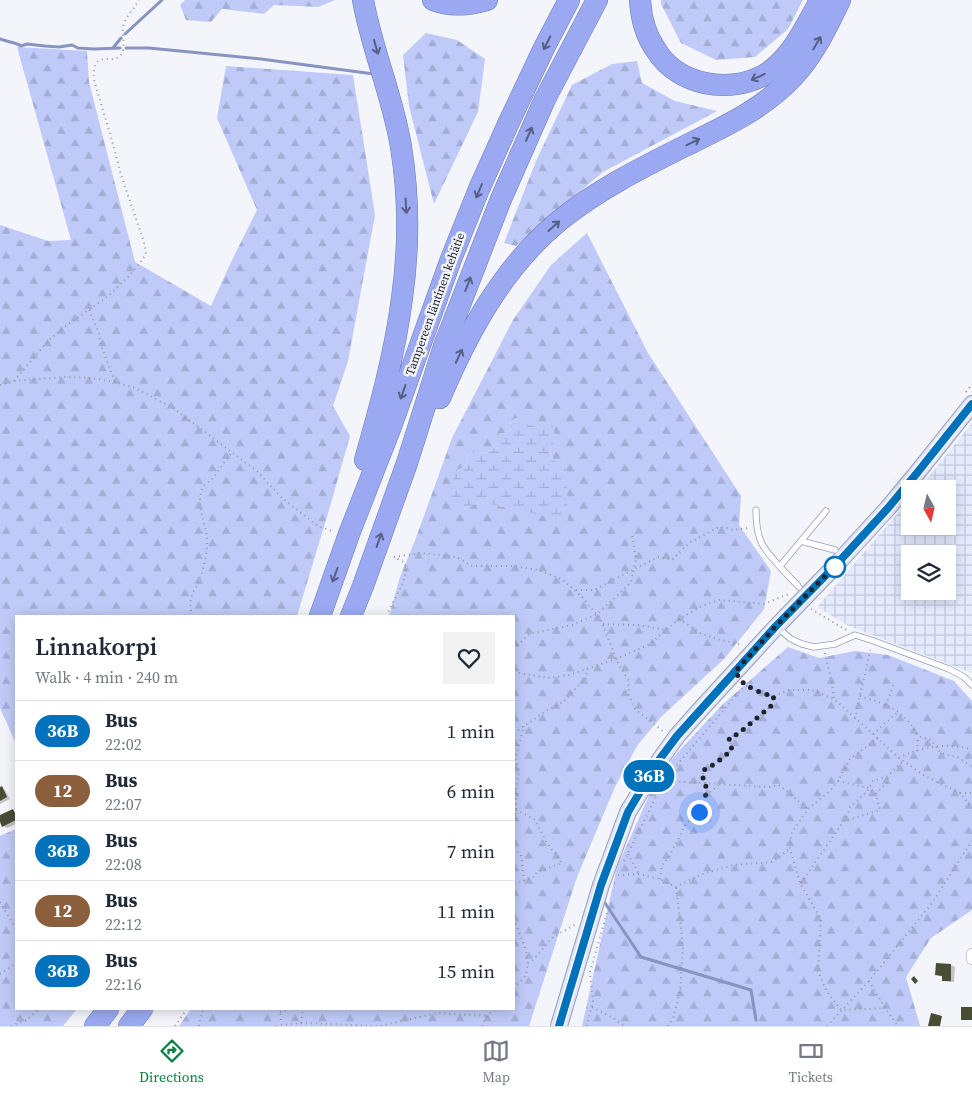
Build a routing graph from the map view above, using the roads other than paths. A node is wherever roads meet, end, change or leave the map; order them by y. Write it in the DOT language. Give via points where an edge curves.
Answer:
graph roads {
  1 [pos="363,0"];
  2 [pos="433,0"];
  3 [pos="487,0"];
  4 [pos="569,0"];
  5 [pos="597,0"];
  6 [pos="640,0"];
  7 [pos="819,0"];
  8 [pos="840,0"];
  9 [pos="972,404"];
  10 [pos="406,463"];
  11 [pos="756,510"];
  12 [pos="826,511"];
  13 [pos="341,533"];
  14 [pos="801,541"];
  15 [pos="834,550"];
  16 [pos="780,566"];
  17 [pos="796,589"];
  18 [pos="320,615"];
  19 [pos="351,615"];
  20 [pos="776,626"];
  21 [pos="972,685"];
  22 [pos="972,954"];
  23 [pos="972,959"];
  24 [pos="107,1010"];
  25 [pos="141,1010"];
  26 [pos="95,1026"];
  27 [pos="129,1026"];
  28 [pos="559,1026"];
  1 -- 13 [label="highway, one-way" via="401,146 407,233 396,337 362,471"];
  2 -- 3 [label="highway" via="457,5"];
  4 -- 13 [label="highway, Tampereen läntinen kehätie, one-way" via="479,188 390,429"];
  10 -- 5 [label="highway, Tampereen läntinen kehätie, one-way" via="444,346 501,199 545,99"];
  7 -- 6 [label="highway, one-way" via="786,57 764,74 728,85 694,80 664,60 646,30"];
  10 -- 8 [label="highway, one-way" via="476,322 521,259 559,221 599,192 761,106 804,64"];
  9 -- 20 [label="main road" via="888,508"];
  19 -- 10 [label="highway, Tampereen läntinen kehätie, one-way"];
  11 -- 16 [label="lane" via="762,544"];
  12 -- 14 [label="lane"];
  13 -- 18 [label="highway, Tampereen läntinen kehätie, one-way"];
  14 -- 15 [label="lane"];
  14 -- 16 [label="lane"];
  16 -- 17 [label="lane"];
  20 -- 21 [label="lane" via="791,639 814,647 835,644 855,635 949,669"];
  20 -- 28 [label="main road" via="677,736 658,775 628,812 601,885"];
  22 -- 23 [label="street"];
  24 -- 26 [label="highway"];
  25 -- 27 [label="highway"];
}
